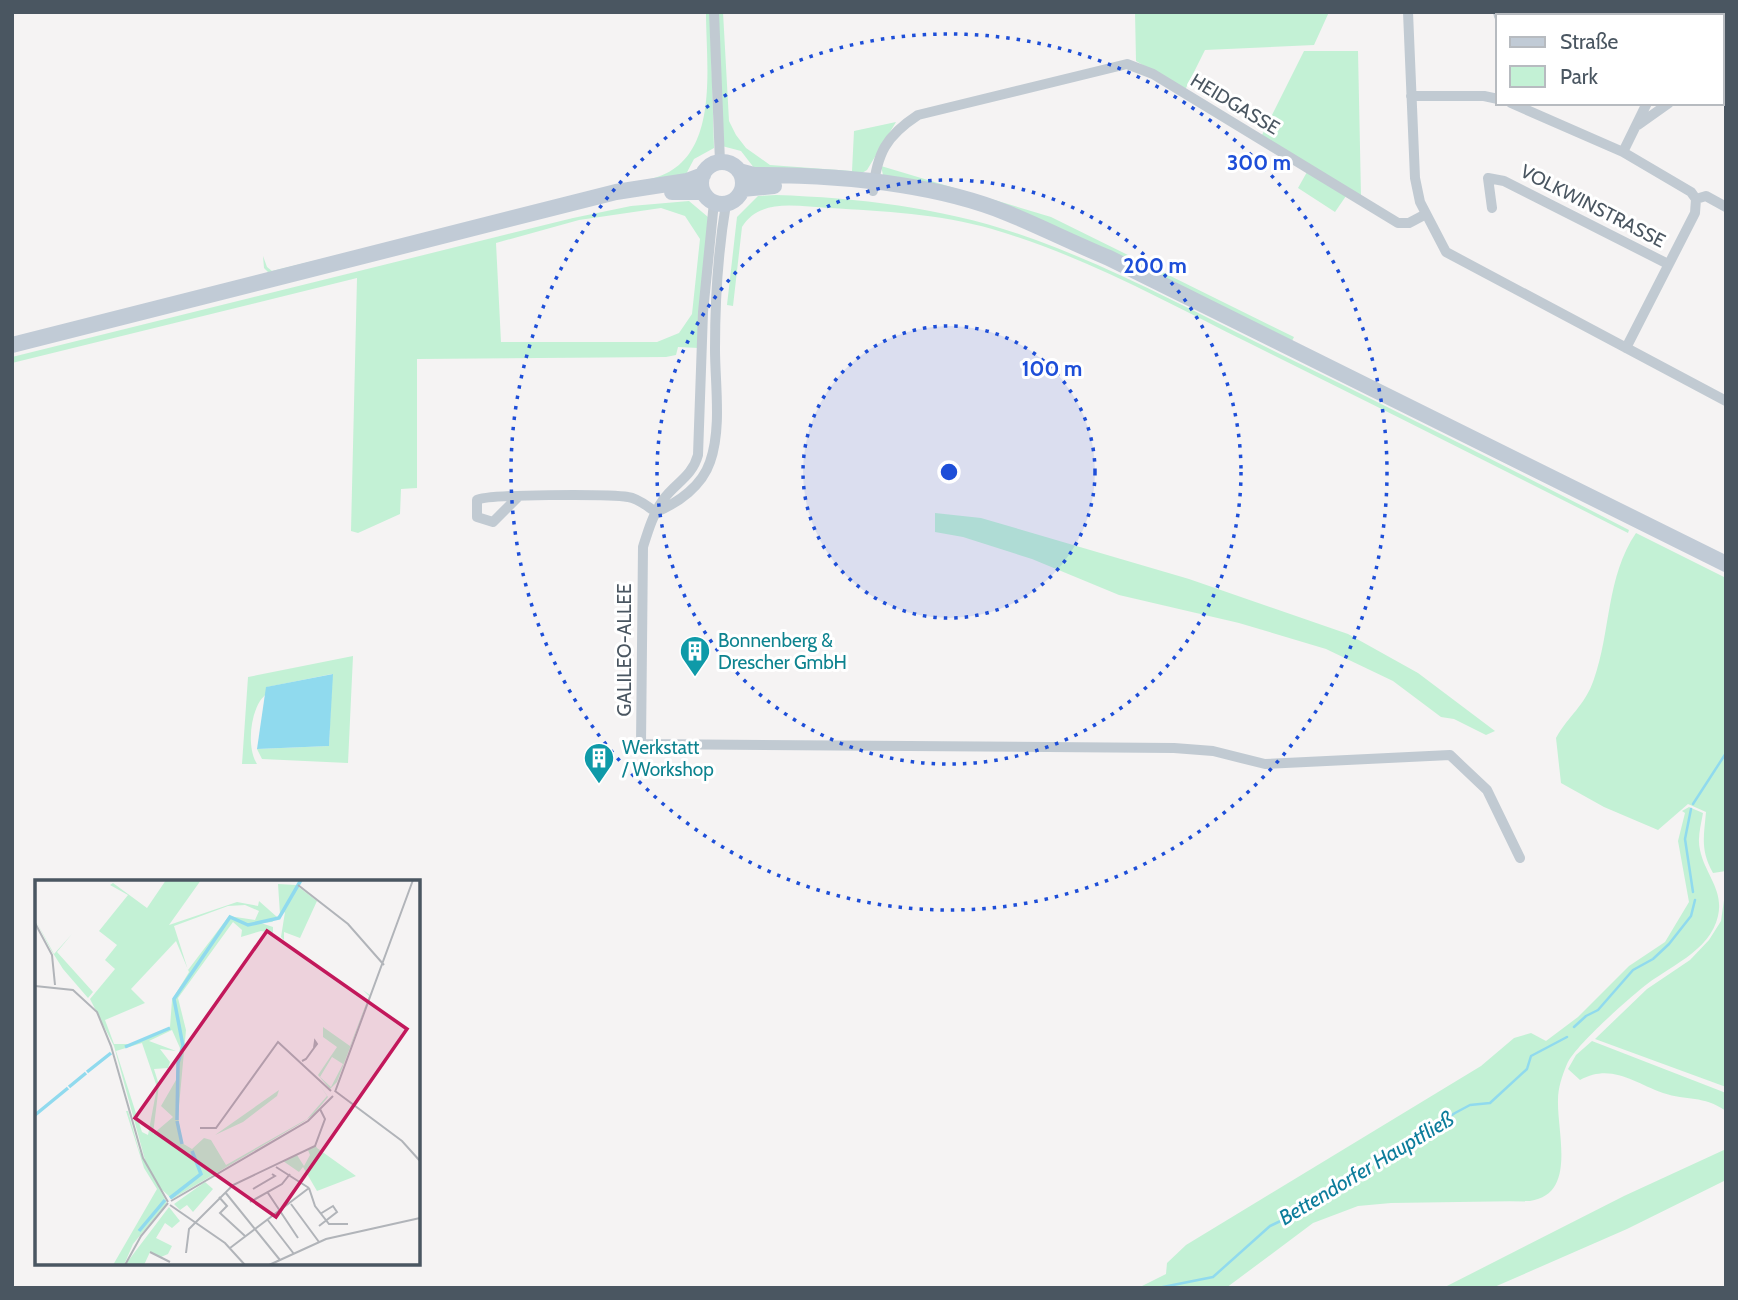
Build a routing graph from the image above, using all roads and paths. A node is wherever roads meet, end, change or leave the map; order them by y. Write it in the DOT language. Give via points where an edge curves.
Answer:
graph roads {
  1 [pos="714,12"];
  2 [pos="1408,12"];
  3 [pos="1411,96"];
  4 [pos="1496,99"];
  5 [pos="1516,105"];
  6 [pos="1646,105"];
  7 [pos="1666,105"];
  8 [pos="1638,125"];
  9 [pos="1623,152"];
  10 [pos="720,162"];
  11 [pos="739,171"];
  12 [pos="703,175"];
  13 [pos="874,186"];
  14 [pos="742,189"];
  15 [pos="714,199"];
  16 [pos="1696,199"];
  17 [pos="569,206"];
  18 [pos="1726,207"];
  19 [pos="1492,208"];
  20 [pos="1426,214"];
  21 [pos="1668,264"];
  22 [pos="12,345"];
  23 [pos="1626,348"];
  24 [pos="1726,401"];
  25 [pos="519,496"];
  26 [pos="656,512"];
  27 [pos="1726,564"];
  28 [pos="1520,858"];
  1 -- 10 [label="street"];
  2 -- 3 [label="street"];
  3 -- 4 [label="street"];
  3 -- 20 [label="street" via="1415,178"];
  5 -- 9 [label="street"];
  6 -- 8 [label="street"];
  7 -- 8 [label="street"];
  8 -- 9 [label="street"];
  9 -- 16 [label="street"];
  10 -- 11 [label="street"];
  10 -- 12 [label="street" via="709,166"];
  11 -- 13 [label="street"];
  11 -- 14 [label="street"];
  12 -- 15 [label="street"];
  12 -- 17 [label="street"];
  13 -- 14 [label="street"];
  13 -- 20 [label="street, HEIDGASSE" via="882,151 895,130 918,115 1127,64 1153,74 1398,223"];
  13 -- 27 [label="street" via="1038,228 1157,281"];
  14 -- 15 [label="street" via="738,197"];
  15 -- 17 [label="street" via="689,190"];
  15 -- 26 [label="street, GALILEO-ALLEE" via="703,312 698,455 692,470"];
  16 -- 18 [label="street" via="1706,196"];
  16 -- 21 [label="street" via="1695,213"];
  17 -- 22 [label="street"];
  19 -- 21 [label="street, VOLKWINSTRASSE" via="1488,178 1514,186"];
  20 -- 23 [label="street" via="1446,252"];
  21 -- 23 [label="street"];
  23 -- 24 [label="street"];
  25 -- 26 [label="street" via="630,497"];
  26 -- 28 [label="street, GALILEO-ALLEE" via="643,547 641,744 1174,748 1213,751 1265,764 1450,755 1487,790"];
}
